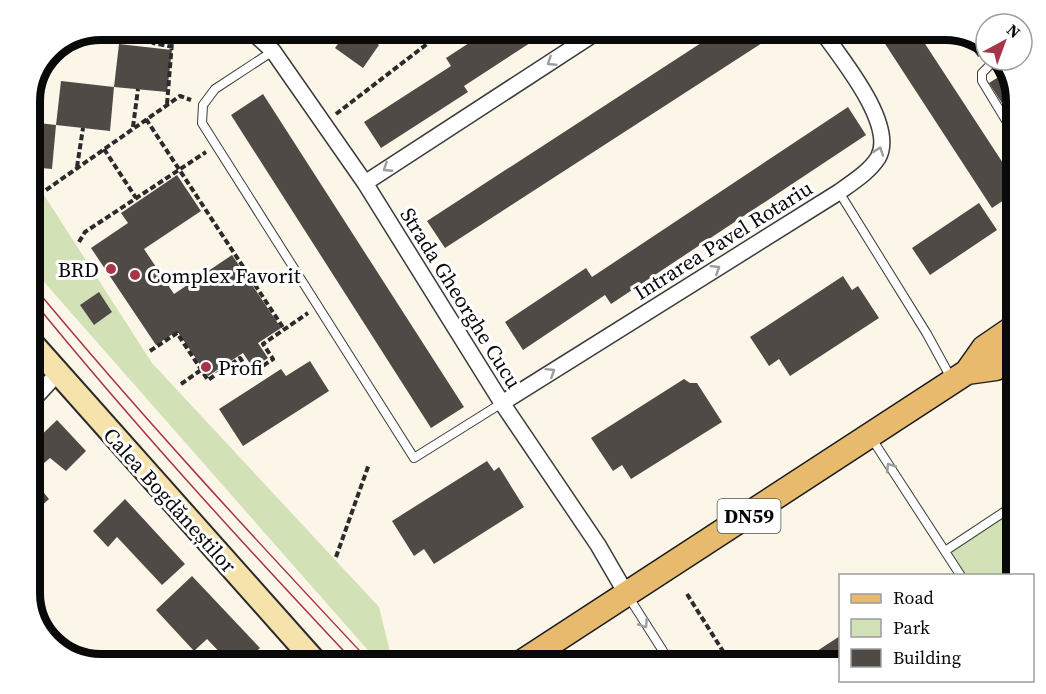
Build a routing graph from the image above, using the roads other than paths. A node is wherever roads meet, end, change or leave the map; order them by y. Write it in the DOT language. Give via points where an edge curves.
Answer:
graph roads {
  1 [pos="261,40"];
  2 [pos="585,40"];
  3 [pos="828,40"];
  4 [pos="273,51"];
  5 [pos="982,72"];
  6 [pos="1006,121"];
  7 [pos="365,183"];
  8 [pos="839,192"];
  9 [pos="1006,333"];
  10 [pos="41,354"];
  11 [pos="1006,361"];
  12 [pos="57,374"];
  13 [pos="960,377"];
  14 [pos="41,391"];
  15 [pos="502,403"];
  16 [pos="870,436"];
  17 [pos="1006,511"];
  18 [pos="945,551"];
  19 [pos="960,574"];
  20 [pos="627,595"];
  21 [pos="663,651"];
  22 [pos="310,654"];
  23 [pos="535,654"];
  1 -- 4 [label="street, Strada Gheorghe Cucu"];
  2 -- 7 [label="street, one-way"];
  8 -- 3 [label="street, one-way" via="869,169 883,145 873,107"];
  4 -- 7 [label="street, Strada Gheorghe Cucu"];
  4 -- 15 [label="lane" via="215,89 203,105 202,123 414,458"];
  5 -- 6 [label="lane" via="982,81"];
  7 -- 15 [label="street, Strada Gheorghe Cucu"];
  8 -- 13 [label="lane, Intrarea Pavel Rotariu" via="927,334"];
  15 -- 8 [label="street, Intrarea Pavel Rotariu, one-way"];
  9 -- 13 [label="main road, DN59" via="984,348"];
  10 -- 12 [label="main road, Calea Bogdăneștilor"];
  11 -- 13 [label="main road, DN59" via="996,368"];
  12 -- 14 [label="street"];
  12 -- 22 [label="main road, Calea Bogdăneștilor"];
  13 -- 16 [label="main road, DN59"];
  15 -- 20 [label="street, Strada Gheorghe Cucu"];
  18 -- 16 [label="lane, one-way"];
  16 -- 20 [label="main road, DN59"];
  17 -- 18 [label="lane"];
  18 -- 19 [label="lane"];
  20 -- 21 [label="lane, one-way"];
  20 -- 23 [label="main road, DN59"];
}
